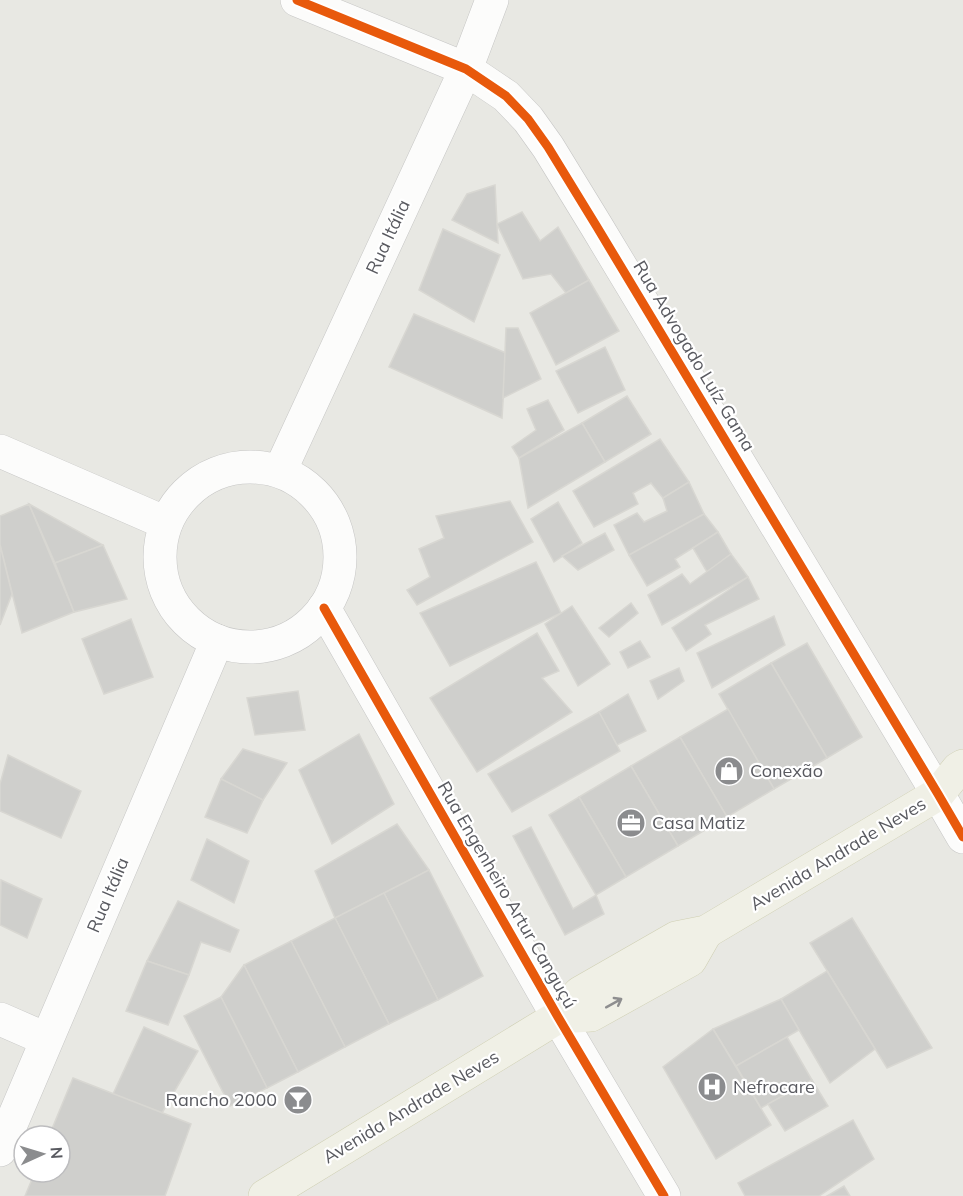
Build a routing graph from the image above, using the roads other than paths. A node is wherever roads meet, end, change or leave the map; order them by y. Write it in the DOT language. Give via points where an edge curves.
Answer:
graph roads {
  1 [pos="297,0"];
  2 [pos="492,0"];
  3 [pos="466,69"];
  4 [pos="0,451"];
  5 [pos="280,471"];
  6 [pos="166,523"];
  7 [pos="324,608"];
  8 [pos="217,641"];
  9 [pos="963,766"];
  10 [pos="951,793"];
  11 [pos="963,837"];
  12 [pos="558,1017"];
  13 [pos="0,1019"];
  14 [pos="46,1039"];
  15 [pos="0,1150"];
  16 [pos="265,1196"];
  17 [pos="664,1196"];
  1 -- 3 [label="street, Rua Advogado Luíz Gama"];
  2 -- 3 [label="street, Rua Itália"];
  3 -- 5 [label="street, Rua Itália"];
  3 -- 10 [label="street, Rua Advogado Luíz Gama" via="506,96 548,147"];
  4 -- 6 [label="street"];
  5 -- 6 [label="street" via="252,466 225,469 201,481 180,499"];
  5 -- 7 [label="street" via="304,484 323,504 335,528 339,556 336,583"];
  6 -- 8 [label="street" via="160,546 167,592 179,613"];
  7 -- 8 [label="street" via="308,626 287,639 264,646"];
  7 -- 12 [label="street, Rua Engenheiro Artur Canguçú"];
  8 -- 14 [label="street, Rua Itália"];
  9 -- 10 [label="main road, Avenida Andrade Neves"];
  10 -- 11 [label="street, Rua Advogado Luíz Gama"];
  10 -- 12 [label="main road, Avenida Andrade Neves" via="706,932 666,943 580,993"];
  12 -- 16 [label="main road, Avenida Andrade Neves"];
  12 -- 17 [label="street, Rua Engenheiro Artur Canguçú"];
  13 -- 14 [label="street"];
  14 -- 15 [label="street, Rua Itália"];
}
